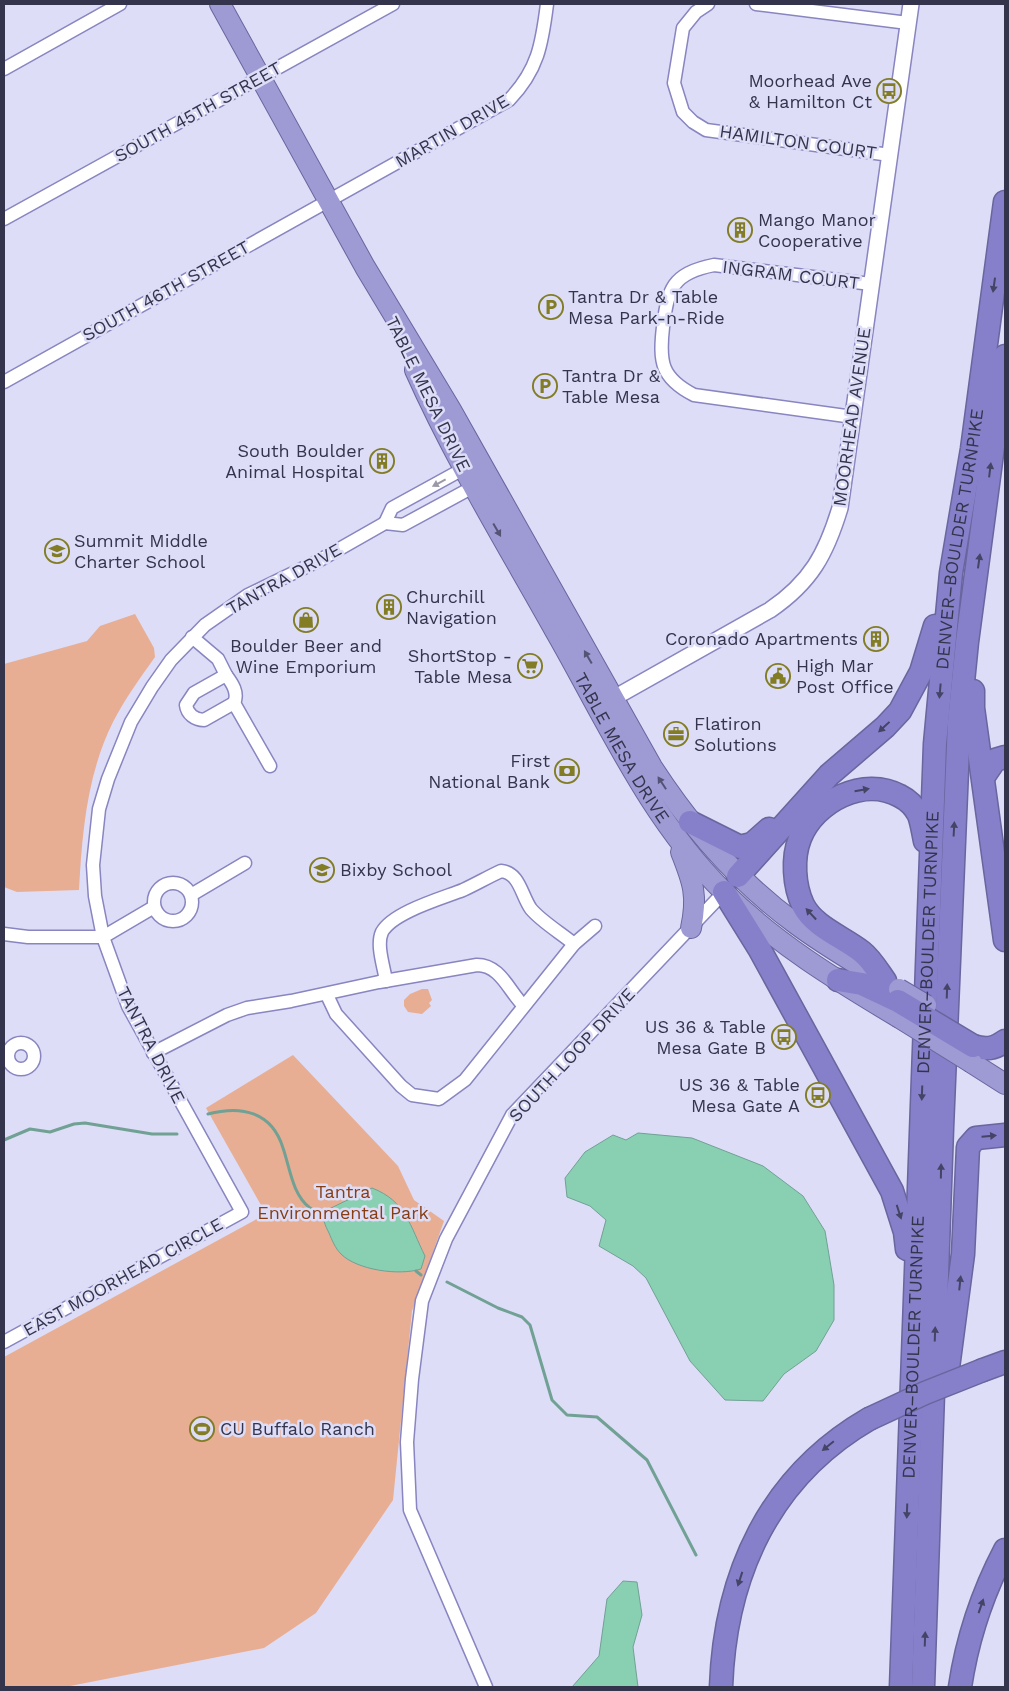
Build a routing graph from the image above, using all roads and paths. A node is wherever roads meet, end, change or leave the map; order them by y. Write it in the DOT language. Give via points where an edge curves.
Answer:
graph roads {
  1 [pos="120,4"];
  2 [pos="220,4"];
  3 [pos="393,4"];
  4 [pos="548,4"];
  5 [pos="708,4"];
  6 [pos="756,4"];
  7 [pos="911,4"];
  8 [pos="908,23"];
  9 [pos="4,69"];
  10 [pos="260,78"];
  11 [pos="890,155"];
  12 [pos="328,201"];
  13 [pos="1005,202"];
  14 [pos="4,219"];
  15 [pos="871,284"];
  16 [pos="380,292"];
  17 [pos="1005,356"];
  18 [pos="4,382"];
  19 [pos="853,417"];
  20 [pos="463,469"];
  21 [pos="478,479"];
  22 [pos="385,523"];
  23 [pos="951,573"];
  24 [pos="973,602"];
  25 [pos="192,637"];
  26 [pos="226,675"];
  27 [pos="234,703"];
  28 [pos="605,703"];
  29 [pos="1005,757"];
  30 [pos="270,766"];
  31 [pos="984,776"];
  32 [pos="799,806"];
  33 [pos="682,828"];
  34 [pos="245,863"];
  35 [pos="930,870"];
  36 [pos="731,884"];
  37 [pos="191,896"];
  38 [pos="154,907"];
  39 [pos="595,926"];
  40 [pos="691,928"];
  41 [pos="4,934"];
  42 [pos="103,937"];
  43 [pos="1005,940"];
  44 [pos="574,944"];
  45 [pos="838,980"];
  46 [pos="386,981"];
  47 [pos="327,995"];
  48 [pos="895,997"];
  49 [pos="524,1006"];
  50 [pos="987,1047"];
  51 [pos="153,1053"];
  52 [pos="1005,1084"];
  53 [pos="1005,1135"];
  54 [pos="242,1212"];
  55 [pos="914,1340"];
  56 [pos="4,1342"];
  57 [pos="1005,1362"];
  58 [pos="930,1487"];
  59 [pos="1005,1550"];
  60 [pos="486,1687"];
  61 [pos="721,1687"];
  62 [pos="901,1687"];
  63 [pos="923,1687"];
  64 [pos="960,1687"];
  1 -- 9 [label="street"];
  2 -- 10 [label="highway, TABLE MESA DRIVE"];
  3 -- 10 [label="street, SOUTH 45TH STREET"];
  4 -- 12 [label="street, MARTIN DRIVE" via="542,44 534,67 509,100"];
  5 -- 11 [label="street, HAMILTON COURT" via="696,12 684,28 674,83 683,112 693,122 706,130"];
  6 -- 8 [label="street"];
  7 -- 8 [label="street, MOORHEAD AVENUE"];
  8 -- 11 [label="street, MOORHEAD AVENUE"];
  10 -- 12 [label="highway, TABLE MESA DRIVE"];
  10 -- 14 [label="street, SOUTH 45TH STREET"];
  11 -- 15 [label="street, MOORHEAD AVENUE"];
  12 -- 16 [label="highway, TABLE MESA DRIVE"];
  12 -- 18 [label="street, SOUTH 46TH STREET"];
  13 -- 23 [label="highway, DENVER–BOULDER TURNPIKE, one-way" via="972,449"];
  15 -- 19 [label="street, MOORHEAD AVENUE"];
  15 -- 19 [label="street, INGRAM COURT" via="714,265 698,268 683,277 667,297 660,354 665,370 682,388 694,395"];
  16 -- 20 [label="highway, TABLE MESA DRIVE" via="431,407"];
  16 -- 21 [label="highway, TABLE MESA DRIVE" via="431,375"];
  24 -- 17 [label="highway, DENVER–BOULDER TURNPIKE, one-way"];
  19 -- 28 [label="street, MOORHEAD AVENUE" via="840,508 830,540 803,583 770,610"];
  20 -- 21 [label="highway, TABLE MESA DRIVE"];
  20 -- 22 [label="street, TANTRA DRIVE, one-way" via="392,508"];
  21 -- 22 [label="street, TANTRA DRIVE" via="402,525"];
  21 -- 28 [label="highway, TABLE MESA DRIVE"];
  22 -- 25 [label="street, TANTRA DRIVE" via="320,560 248,595"];
  23 -- 32 [label="highway, one-way" via="939,604 929,649 900,711"];
  23 -- 35 [label="highway, DENVER–BOULDER TURNPIKE, one-way" via="935,744"];
  24 -- 31 [label="highway" via="976,627 973,708"];
  58 -- 24 [label="highway, DENVER–BOULDER TURNPIKE, one-way" via="953,841 959,722"];
  25 -- 26 [label="street" via="218,659"];
  25 -- 42 [label="street, TANTRA DRIVE" via="171,660 131,722 99,809 93,865"];
  26 -- 27 [label="street" via="234,688"];
  26 -- 27 [label="street" via="194,693 186,707 191,716 202,720"];
  27 -- 30 [label="street"];
  28 -- 33 [label="highway, TABLE MESA DRIVE" via="652,767"];
  29 -- 31 [label="highway" via="995,760"];
  31 -- 43 [label="highway"];
  32 -- 33 [label="highway" via="781,817 759,839 744,846"];
  32 -- 36 [label="highway"];
  33 -- 36 [label="highway, TABLE MESA DRIVE"];
  33 -- 40 [label="highway" via="695,889"];
  34 -- 37 [label="street"];
  48 -- 35 [label="highway, one-way" via="867,956 822,925 804,906 795,867 800,839 816,815 838,798 863,789 887,790 904,798 919,814"];
  35 -- 55 [label="highway, DENVER–BOULDER TURNPIKE, one-way"];
  36 -- 40 [label="street, SOUTH LOOP DRIVE"];
  36 -- 45 [label="highway, TABLE MESA DRIVE" via="778,939"];
  36 -- 48 [label="highway, TABLE MESA DRIVE" via="796,925"];
  36 -- 55 [label="highway, one-way" via="760,950 769,992 783,1021 823,1092 863,1137 892,1191 906,1232"];
  37 -- 38 [label="street" via="184,886 169,883 156,892"];
  37 -- 38 [label="street" via="189,913 179,920 166,920"];
  38 -- 42 [label="street"];
  39 -- 44 [label="street"];
  40 -- 60 [label="street, SOUTH LOOP DRIVE" via="512,1115 446,1238 422,1301 407,1442 410,1510"];
  41 -- 42 [label="street" via="28,938"];
  42 -- 51 [label="street, TANTRA DRIVE" via="128,1006"];
  44 -- 46 [label="street" via="532,909 514,876 501,871 430,901 392,922 382,932 380,945"];
  44 -- 49 [label="street"];
  45 -- 48 [label="highway" via="862,984"];
  46 -- 47 [label="street"];
  46 -- 49 [label="street" via="484,965 495,970"];
  47 -- 49 [label="street" via="336,1014 401,1086 412,1095 439,1099 464,1080"];
  47 -- 51 [label="street" via="258,1005 234,1012"];
  48 -- 50 [label="highway, bridge"];
  50 -- 52 [label="highway"];
  51 -- 54 [label="street, TANTRA DRIVE"];
  58 -- 53 [label="highway, one-way" via="959,1294 968,1147 976,1138"];
  54 -- 56 [label="street, EAST MOORHEAD CIRCLE"];
  55 -- 62 [label="highway, DENVER–BOULDER TURNPIKE, one-way"];
  57 -- 61 [label="highway, one-way, bridge" via="868,1419 836,1439 793,1480 767,1517 746,1560 732,1605 722,1656"];
  63 -- 58 [label="highway, DENVER–BOULDER TURNPIKE, one-way"];
  64 -- 59 [label="highway, one-way" via="973,1629"];
}
